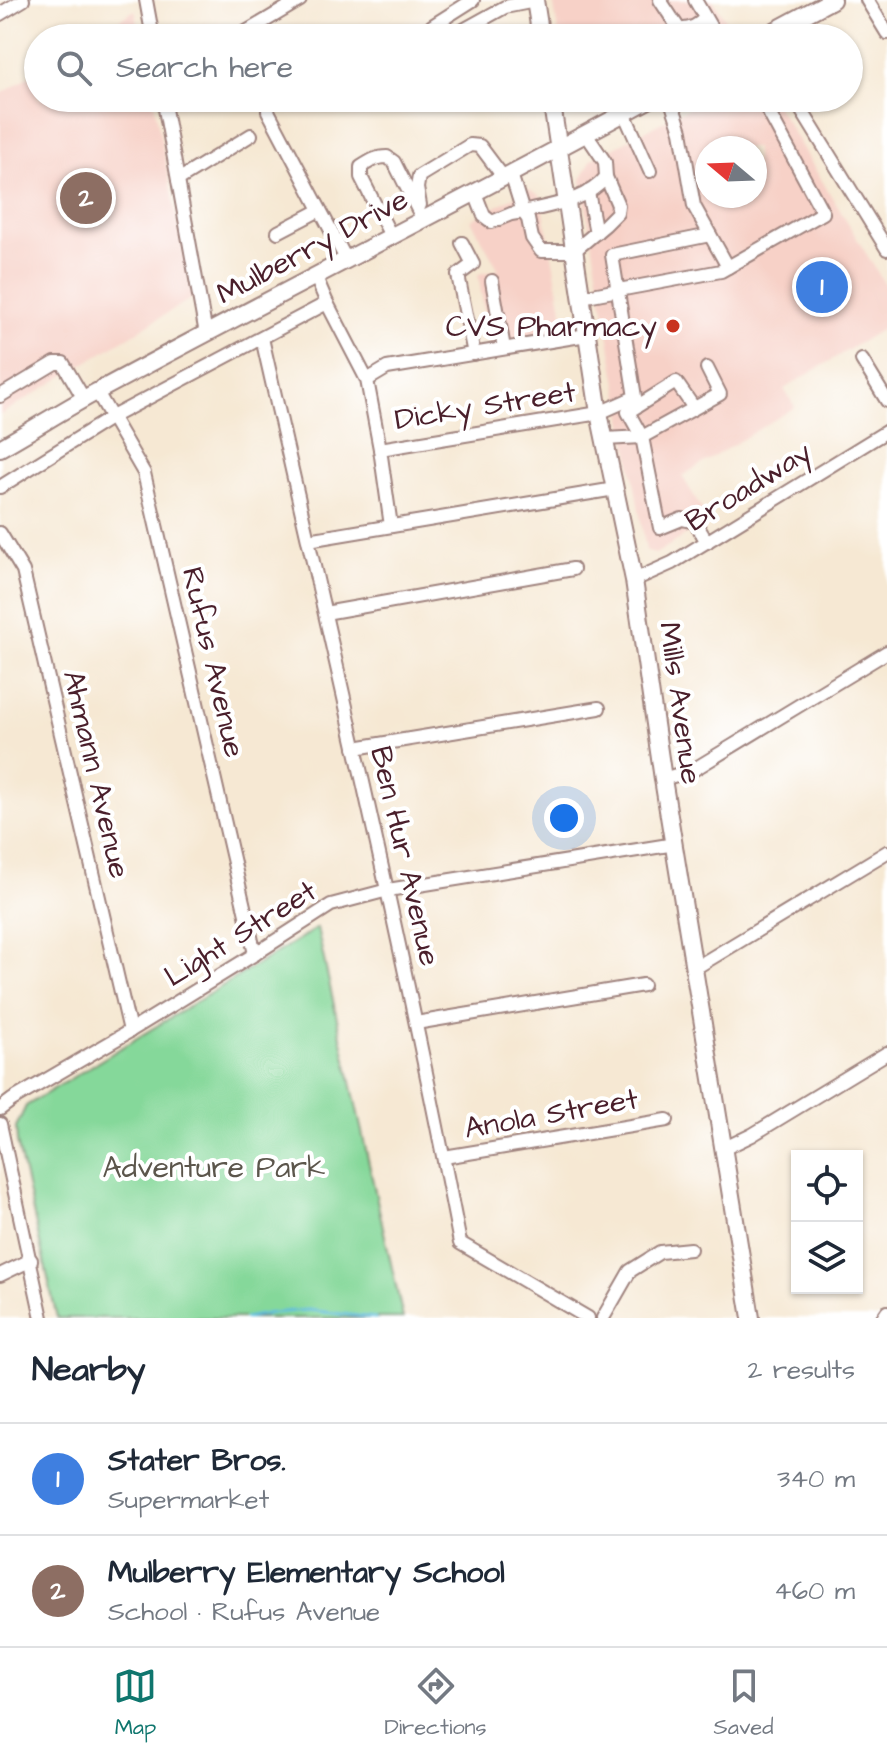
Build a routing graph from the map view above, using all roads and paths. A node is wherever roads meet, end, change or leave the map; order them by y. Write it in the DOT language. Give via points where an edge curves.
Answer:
graph roads {
  1 [pos="23,0"];
  2 [pos="146,0"];
  3 [pos="300,0"];
  4 [pos="473,0"];
  5 [pos="535,0"];
  6 [pos="660,0"];
  7 [pos="695,0"];
  8 [pos="832,0"];
  9 [pos="867,0"];
  10 [pos="803,7"];
  11 [pos="0,14"];
  12 [pos="705,18"];
  13 [pos="150,24"];
  14 [pos="260,24"];
  15 [pos="435,24"];
  16 [pos="474,24"];
  17 [pos="539,24"];
  18 [pos="675,24"];
  19 [pos="698,24"];
  20 [pos="709,24"];
  21 [pos="780,24"];
  22 [pos="887,33"];
  23 [pos="166,112"];
  24 [pos="269,112"];
  25 [pos="553,112"];
  26 [pos="675,112"];
  27 [pos="769,112"];
  28 [pos="803,112"];
  29 [pos="624,113"];
  30 [pos="586,134"];
  31 [pos="251,135"];
  32 [pos="559,149"];
  33 [pos="650,171"];
  34 [pos="507,176"];
  35 [pos="606,177"];
  36 [pos="178,180"];
  37 [pos="588,192"];
  38 [pos="475,193"];
  39 [pos="567,202"];
  40 [pos="320,210"];
  41 [pos="523,212"];
  42 [pos="423,220"];
  43 [pos="278,232"];
  44 [pos="596,233"];
  45 [pos="710,235"];
  46 [pos="391,236"];
  47 [pos="462,243"];
  48 [pos="887,249"];
  49 [pos="574,251"];
  50 [pos="346,259"];
  51 [pos="728,267"];
  52 [pos="315,275"];
  53 [pos="492,281"];
  54 [pos="618,289"];
  55 [pos="581,297"];
  56 [pos="327,303"];
  57 [pos="206,334"];
  58 [pos="587,335"];
  59 [pos="262,338"];
  60 [pos="504,348"];
  61 [pos="474,354"];
  62 [pos="707,368"];
  63 [pos="367,380"];
  64 [pos="887,390"];
  65 [pos="90,395"];
  66 [pos="0,396"];
  67 [pos="887,401"];
  68 [pos="694,408"];
  69 [pos="599,413"];
  70 [pos="112,417"];
  71 [pos="887,431"];
  72 [pos="642,437"];
  73 [pos="605,439"];
  74 [pos="0,448"];
  75 [pos="380,449"];
  76 [pos="0,487"];
  77 [pos="615,489"];
  78 [pos="391,526"];
  79 [pos="0,533"];
  80 [pos="308,540"];
  81 [pos="707,542"];
  82 [pos="573,569"];
  83 [pos="634,580"];
  84 [pos="325,613"];
  85 [pos="887,652"];
  86 [pos="599,708"];
  87 [pos="355,748"];
  88 [pos="663,779"];
  89 [pos="675,844"];
  90 [pos="887,852"];
  91 [pos="388,890"];
  92 [pos="255,954"];
  93 [pos="695,968"];
  94 [pos="643,985"];
  95 [pos="416,1023"];
  96 [pos="130,1031"];
  97 [pos="887,1053"];
  98 [pos="0,1109"];
  99 [pos="667,1120"];
  100 [pos="0,1124"];
  101 [pos="723,1149"];
  102 [pos="444,1157"];
  103 [pos="690,1249"];
  104 [pos="31,1260"];
  105 [pos="0,1275"];
  106 [pos="887,1312"];
  107 [pos="42,1318"];
  108 [pos="588,1318"];
  109 [pos="603,1318"];
  110 [pos="751,1318"];
  111 [pos="883,1318"];
  1 -- 11 [label="street"];
  2 -- 13 [label="street"];
  3 -- 14 [label="street"];
  4 -- 15 [label="street"];
  5 -- 16 [label="street" via="505,7"];
  5 -- 17 [label="main road"];
  6 -- 18 [label="street"];
  7 -- 12 [label="street"];
  8 -- 10 [label="main road"];
  9 -- 22 [label="street"];
  10 -- 21 [label="main road"];
  12 -- 19 [label="street"];
  12 -- 20 [label="street"];
  23 -- 36 [label="street"];
  24 -- 40 [label="street"];
  25 -- 32 [label="main road, Mills Avenue"];
  26 -- 45 [label="street" via="694,206"];
  27 -- 51 [label="street" via="823,213"];
  28 -- 48 [label="street"];
  29 -- 30 [label="main road, Mulberry Drive"];
  29 -- 33 [label="street"];
  30 -- 32 [label="main road, Mulberry Drive"];
  30 -- 35 [label="street" via="605,162"];
  31 -- 36 [label="street"];
  32 -- 34 [label="main road, Mulberry Drive"];
  32 -- 39 [label="main road, Mills Avenue"];
  34 -- 38 [label="main road, Mulberry Drive"];
  34 -- 41 [label="street"];
  34 -- 42 [label="street" via="480,146 470,145 419,176"];
  35 -- 37 [label="street"];
  35 -- 44 [label="street" via="617,213"];
  36 -- 57 [label="street"];
  37 -- 39 [label="street"];
  37 -- 44 [label="street"];
  38 -- 41 [label="street" via="492,222"];
  38 -- 42 [label="main road, Mulberry Drive"];
  39 -- 41 [label="street"];
  39 -- 49 [label="main road, Mills Avenue"];
  40 -- 43 [label="street"];
  40 -- 50 [label="street"];
  41 -- 49 [label="street" via="541,251"];
  42 -- 46 [label="main road, Mulberry Drive"];
  42 -- 46 [label="street" via="394,162 387,157 370,161 361,167 361,177"];
  44 -- 49 [label="street"];
  45 -- 51 [label="street"];
  45 -- 54 [label="street" via="612,255"];
  46 -- 50 [label="main road, Mulberry Drive"];
  47 -- 61 [label="street" via="473,264 458,275"];
  49 -- 55 [label="main road, Mills Avenue"];
  50 -- 52 [label="main road, Mulberry Drive"];
  51 -- 54 [label="street"];
  52 -- 56 [label="street"];
  52 -- 57 [label="main road, Mulberry Drive"];
  53 -- 60 [label="street"];
  54 -- 55 [label="street"];
  54 -- 69 [label="street, Dicky Street" via="635,397"];
  55 -- 58 [label="main road, Mills Avenue"];
  56 -- 59 [label="street, Mulberry Drive"];
  56 -- 63 [label="street"];
  57 -- 65 [label="main road, Mulberry Drive"];
  58 -- 60 [label="street"];
  58 -- 69 [label="main road, Mills Avenue"];
  59 -- 70 [label="street, Mulberry Drive"];
  59 -- 80 [label="street, Ben Hur Avenue"];
  60 -- 61 [label="street"];
  61 -- 63 [label="street" via="387,368"];
  62 -- 68 [label="street" via="720,394"];
  63 -- 75 [label="street"];
  64 -- 67 [label="street" via="865,359"];
  65 -- 66 [label="street, Rufus Avenue" via="63,363 55,363"];
  65 -- 70 [label="street, Rufus Avenue"];
  65 -- 74 [label="main road, Mulberry Drive"];
  68 -- 72 [label="street"];
  68 -- 72 [label="street" via="676,382 628,412"];
  69 -- 73 [label="main road, Mills Avenue"];
  69 -- 75 [label="street, Dicky Street"];
  70 -- 76 [label="street, Mulberry Drive"];
  70 -- 92 [label="street, Rufus Avenue" via="144,473"];
  71 -- 81 [label="street, Broadway"];
  72 -- 73 [label="street"];
  72 -- 81 [label="street" via="660,528 682,519 695,522"];
  73 -- 77 [label="main road, Mills Avenue"];
  75 -- 78 [label="street"];
  77 -- 78 [label="street"];
  77 -- 83 [label="main road, Mills Avenue"];
  78 -- 80 [label="street"];
  79 -- 96 [label="street, Ahmann Avenue" via="23,571"];
  80 -- 84 [label="street, Ben Hur Avenue"];
  81 -- 83 [label="street, Broadway"];
  82 -- 84 [label="street"];
  83 -- 88 [label="main road, Mills Avenue"];
  84 -- 87 [label="street, Ben Hur Avenue"];
  85 -- 88 [label="street" via="693,770"];
  86 -- 87 [label="street"];
  87 -- 91 [label="street, Ben Hur Avenue"];
  88 -- 89 [label="main road, Mills Avenue"];
  89 -- 91 [label="street, Light Street"];
  89 -- 93 [label="main road, Mills Avenue"];
  90 -- 93 [label="street"];
  91 -- 92 [label="street, Light Street" via="331,905"];
  91 -- 95 [label="street, Ben Hur Avenue"];
  92 -- 96 [label="street, Light Street"];
  93 -- 101 [label="main road, Mills Avenue"];
  94 -- 95 [label="street"];
  95 -- 102 [label="street, Ben Hur Avenue"];
  96 -- 98 [label="street, Light Street"];
  97 -- 101 [label="street"];
  99 -- 102 [label="street, Anola Street"];
  100 -- 104 [label="street"];
  101 -- 110 [label="main road, Mills Avenue"];
  102 -- 108 [label="street, Ben Hur Avenue" via="460,1243"];
  103 -- 109 [label="street" via="660,1252 630,1271"];
  104 -- 105 [label="street"];
  104 -- 107 [label="street"];
  106 -- 111 [label="street"];
}
